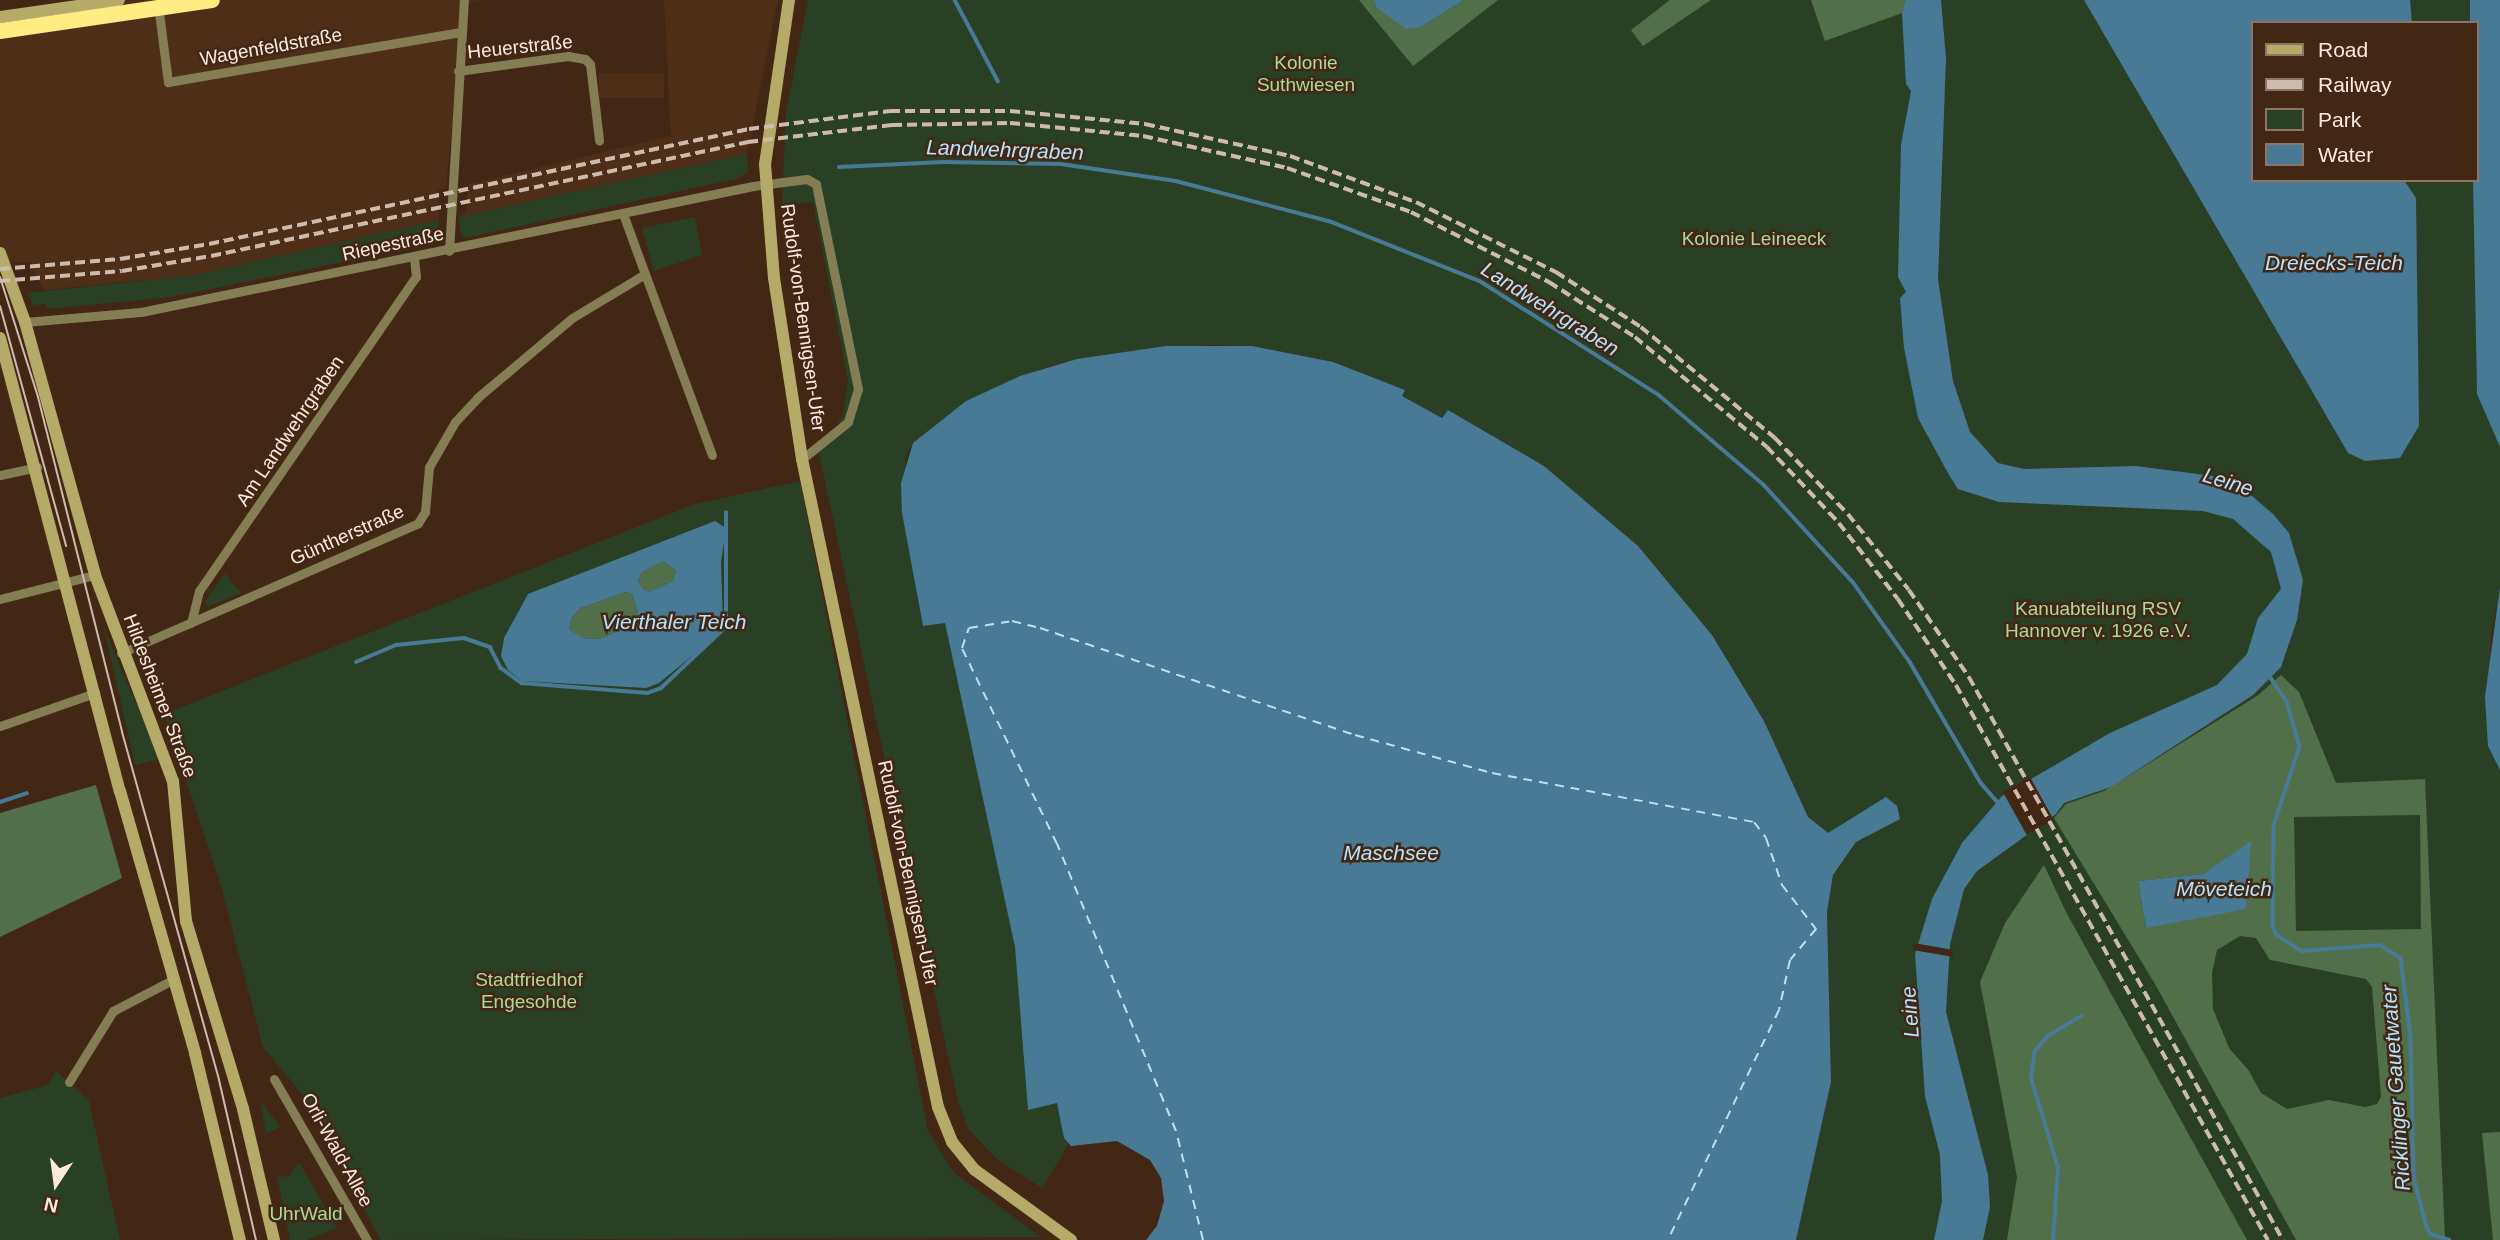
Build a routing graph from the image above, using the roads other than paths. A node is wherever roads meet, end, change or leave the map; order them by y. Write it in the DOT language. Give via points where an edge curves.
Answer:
graph roads {
  1 [pos="119,0"];
  2 [pos="158,0"];
  3 [pos="170,0"];
  4 [pos="212,0"];
  5 [pos="464,0"];
  6 [pos="789,0"];
  7 [pos="0,17"];
  8 [pos="0,25"];
  9 [pos="0,31"];
  10 [pos="461,32"];
  11 [pos="458,71"];
  12 [pos="599,140"];
  13 [pos="765,183"];
  14 [pos="623,214"];
  15 [pos="449,251"];
  16 [pos="0,253"];
  17 [pos="414,258"];
  18 [pos="645,274"];
  19 [pos="25,322"];
  20 [pos="0,338"];
  21 [pos="712,455"];
  22 [pos="802,458"];
  23 [pos="37,467"];
  24 [pos="0,475"];
  25 [pos="94,575"];
  26 [pos="67,581"];
  27 [pos="0,599"];
  28 [pos="191,623"];
  29 [pos="121,653"];
  30 [pos="95,693"];
  31 [pos="0,726"];
  32 [pos="174,979"];
  33 [pos="274,1079"];
  34 [pos="69,1082"];
  35 [pos="240,1240"];
  36 [pos="274,1240"];
  37 [pos="367,1240"];
  38 [pos="1071,1240"];
  1 -- 7 [label="main road"];
  2 -- 10 [label="street, Wagenfeldstraße" via="167,82"];
  3 -- 8 [label="highway"];
  4 -- 9 [label="highway, bridge"];
  5 -- 10 [label="street, Heuerstraße"];
  6 -- 13 [label="main road, Rudolf-von-Bennigsen-Ufer" via="766,147"];
  10 -- 11 [label="street, Heuerstraße"];
  11 -- 12 [label="street, Heuerstraße" via="568,56 585,59 590,64"];
  11 -- 15 [label="street, Heuerstraße"];
  13 -- 14 [label="street, Riepestraße"];
  13 -- 22 [label="main road, Rudolf-von-Bennigsen-Ufer" via="774,278"];
  13 -- 22 [label="street, Rudolf-von-Bennigsen-Ufer" via="807,179 816,184 858,389 848,422"];
  14 -- 15 [label="street, Riepestraße"];
  14 -- 18 [label="street"];
  15 -- 17 [label="street, Riepestraße"];
  16 -- 19 [label="main road, Hildesheimer Straße"];
  17 -- 19 [label="street, Riepestraße" via="141,313"];
  17 -- 28 [label="street, Am Landwehrgraben" via="416,277 199,592"];
  18 -- 21 [label="street"];
  18 -- 28 [label="street, Güntherstraße" via="572,318 455,422 429,467 425,512 418,523"];
  19 -- 25 [label="main road, Hildesheimer Straße"];
  20 -- 23 [label="main road"];
  22 -- 38 [label="main road, Rudolf-von-Bennigsen-Ufer" via="945,1128 989,1182"];
  23 -- 24 [label="street"];
  23 -- 26 [label="main road"];
  25 -- 26 [label="street"];
  25 -- 29 [label="main road, Hildesheimer Straße"];
  26 -- 27 [label="street"];
  26 -- 30 [label="main road"];
  28 -- 29 [label="street, Güntherstraße"];
  29 -- 36 [label="main road, Hildesheimer Straße" via="173,781 186,922 243,1109"];
  30 -- 31 [label="street"];
  30 -- 32 [label="main road"];
  32 -- 34 [label="street" via="113,1011"];
  32 -- 35 [label="main road"];
  33 -- 37 [label="street, Orli-Wald-Allee"];
}
